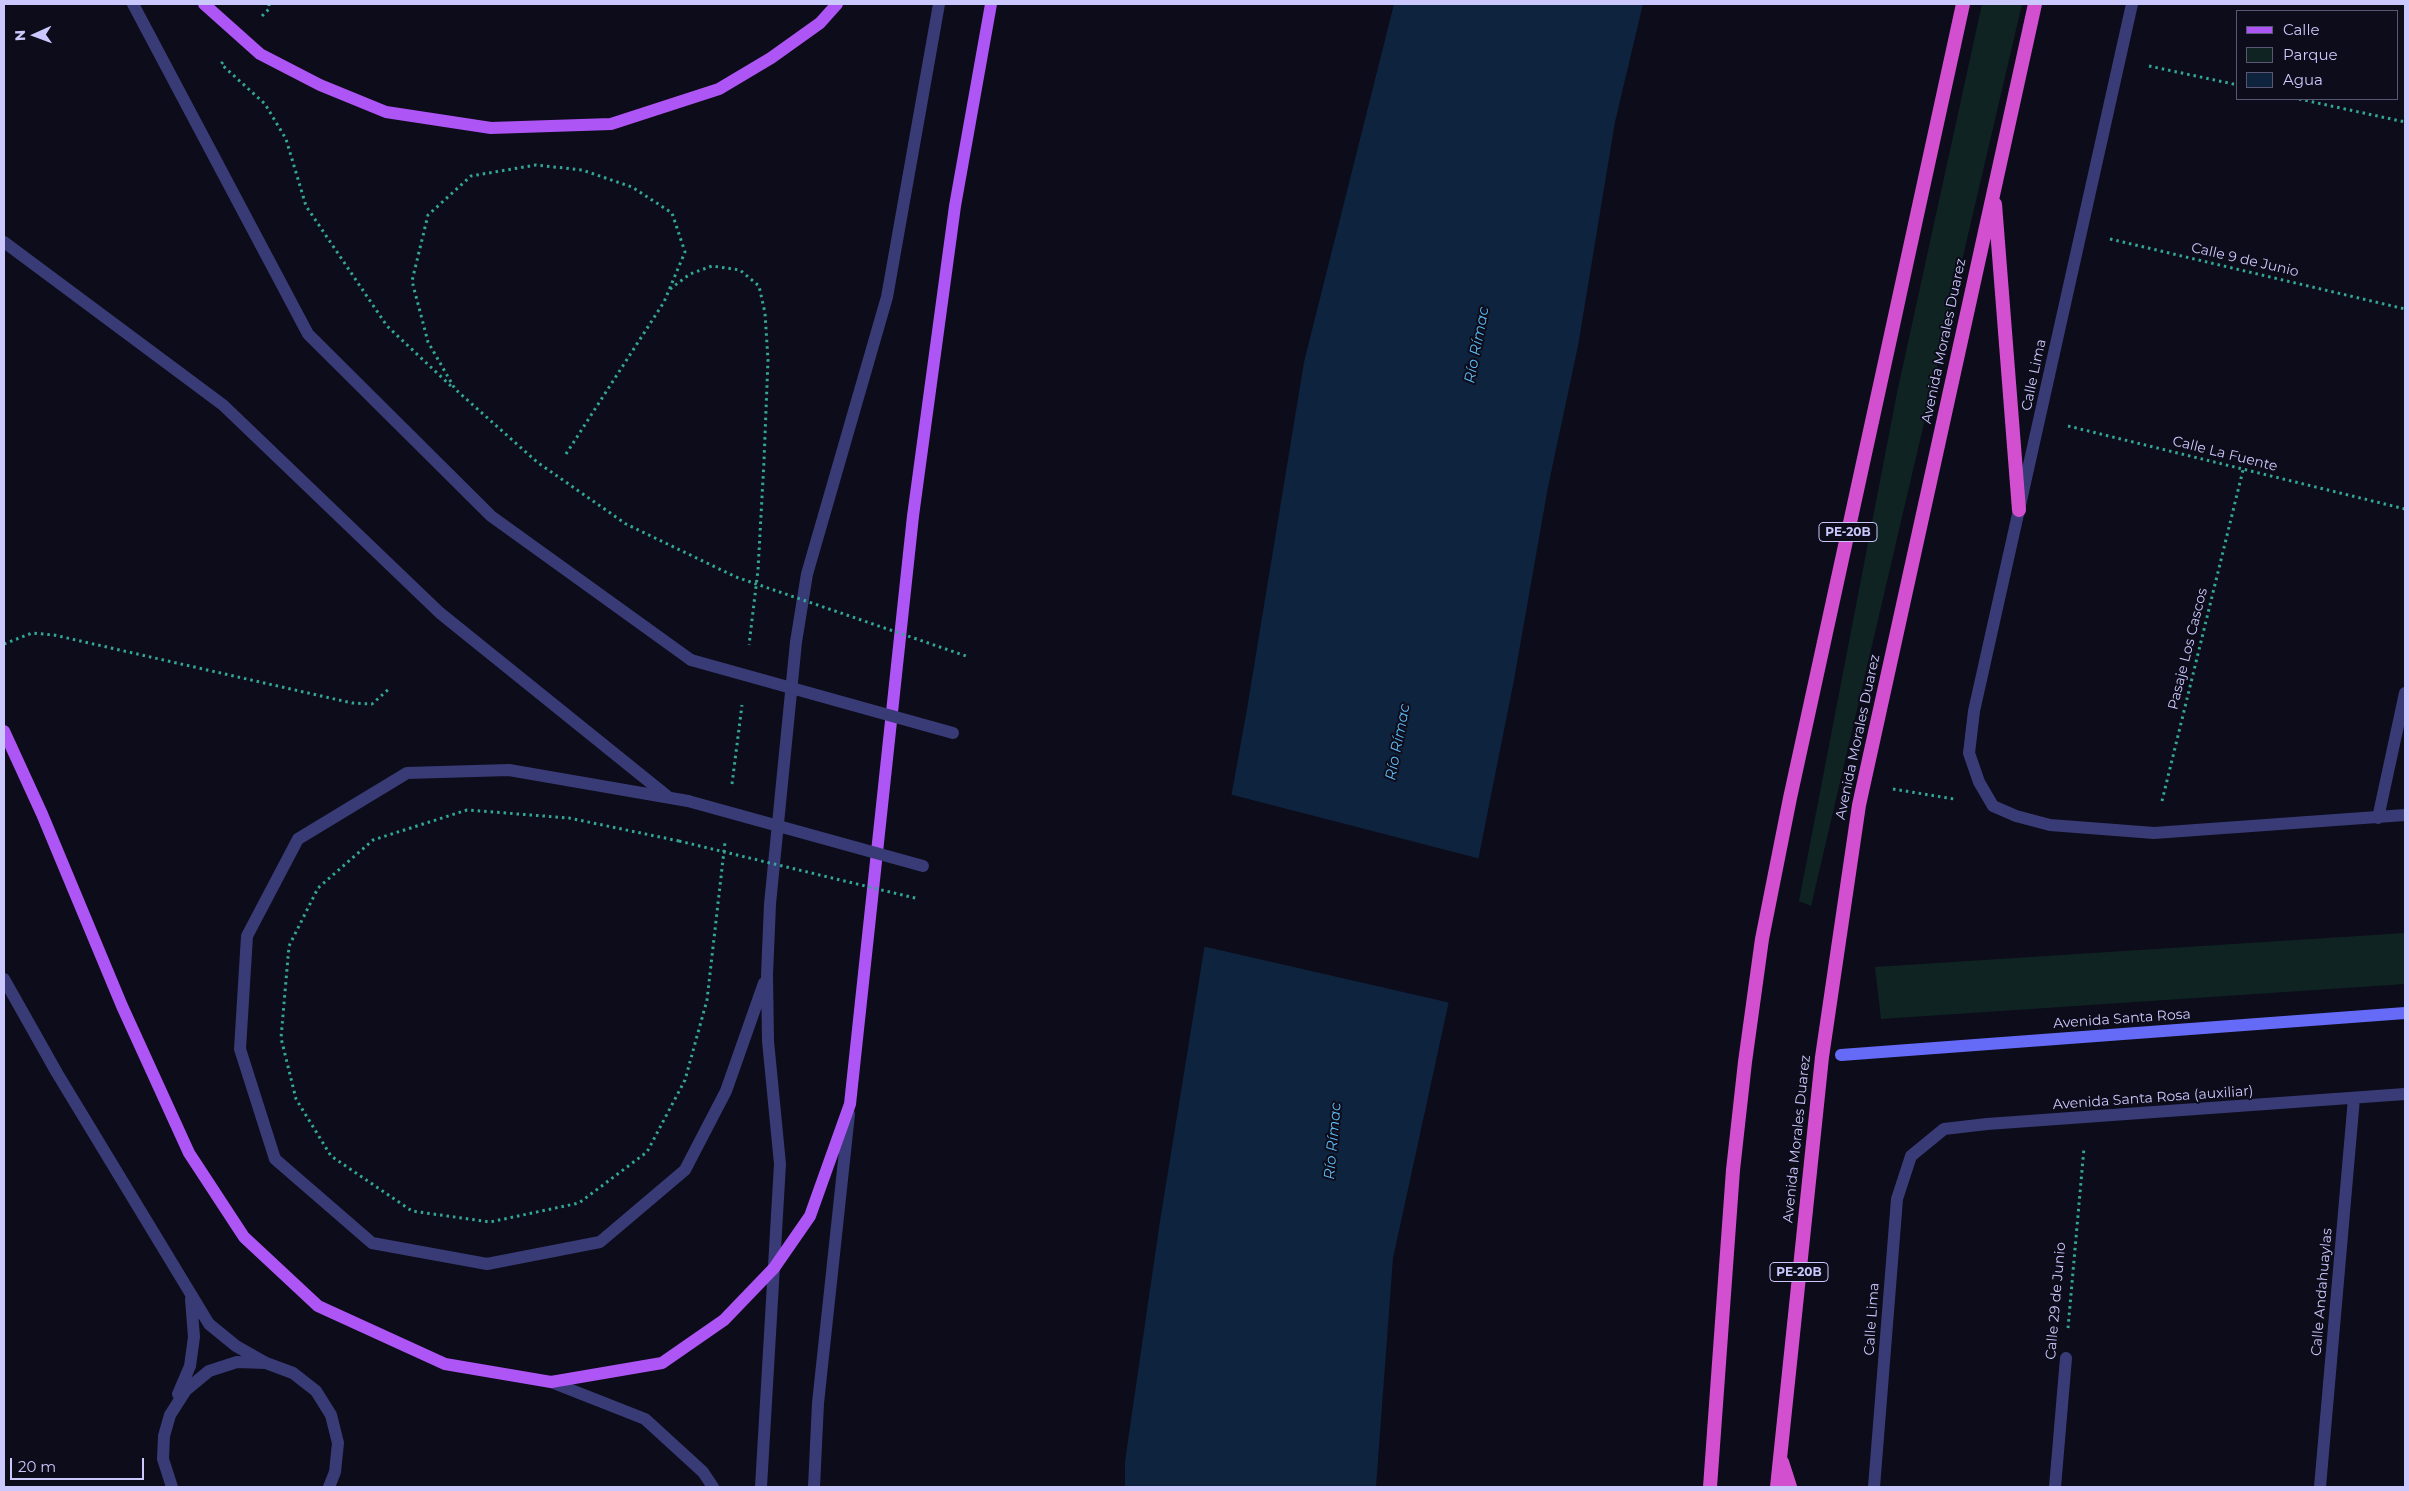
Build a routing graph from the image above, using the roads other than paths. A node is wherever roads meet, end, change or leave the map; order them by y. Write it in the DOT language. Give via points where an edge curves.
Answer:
graph roads {
  1 [pos="133,4"];
  2 [pos="204,4"];
  3 [pos="838,4"];
  4 [pos="939,4"];
  5 [pos="991,4"];
  6 [pos="1963,4"];
  7 [pos="2035,4"];
  8 [pos="2132,4"];
  9 [pos="1994,188"];
  10 [pos="4,242"];
  11 [pos="2019,510"];
  12 [pos="2405,693"];
  13 [pos="4,731"];
  14 [pos="953,733"];
  15 [pos="668,797"];
  16 [pos="2405,815"];
  17 [pos="2378,818"];
  18 [pos="923,866"];
  19 [pos="767,976"];
  20 [pos="4,978"];
  21 [pos="2405,1013"];
  22 [pos="1841,1056"];
  23 [pos="2405,1094"];
  24 [pos="2354,1098"];
  25 [pos="850,1104"];
  26 [pos="1912,1156"];
  27 [pos="774,1268"];
  28 [pos="191,1297"];
  29 [pos="2066,1358"];
  30 [pos="266,1363"];
  31 [pos="551,1382"];
  32 [pos="170,1415"];
  33 [pos="1780,1454"];
  34 [pos="168,1485"];
  35 [pos="328,1487"];
  36 [pos="712,1487"];
  37 [pos="761,1487"];
  38 [pos="814,1487"];
  39 [pos="1710,1487"];
  40 [pos="1777,1487"];
  41 [pos="1790,1487"];
  42 [pos="1874,1487"];
  43 [pos="2055,1487"];
  44 [pos="2320,1487"];
  1 -- 14 [label="street, bridge" via="308,334 491,516 691,660"];
  2 -- 3 [label="main road" via="260,54 320,85 386,112 491,128 611,124 665,108 719,88 771,58 820,23"];
  4 -- 19 [label="street" via="887,297 807,574 793,671 770,904"];
  5 -- 25 [label="main road" via="955,206 913,516"];
  6 -- 39 [label="highway, PE-20B" via="1762,939 1733,1170"];
  7 -- 9 [label="highway, Avenida Morales Duarez / PE-20B"];
  8 -- 11 [label="street, Calle Lima"];
  9 -- 11 [label="highway"];
  9 -- 33 [label="highway, Avenida Morales Duarez / PE-20B" via="1863,784 1822,1057"];
  10 -- 15 [label="street" via="223,405 440,613"];
  11 -- 17 [label="street, Calle Lima" via="1974,711 1969,753 1979,782 1993,806 2050,825 2154,834"];
  12 -- 17 [label="street"];
  13 -- 31 [label="main road" via="189,1153 244,1237 318,1306 445,1364"];
  15 -- 18 [label="street, bridge"];
  15 -- 19 [label="street" via="509,770 406,773 298,839 247,936 240,1049 275,1159 372,1243 487,1264 600,1242 685,1170 726,1091"];
  16 -- 17 [label="street"];
  19 -- 27 [label="street" via="768,1041 780,1164"];
  20 -- 28 [label="street"];
  21 -- 22 [label="main road, Avenida Santa Rosa"];
  23 -- 24 [label="street, Avenida Santa Rosa (auxiliar)"];
  24 -- 26 [label="street, Avenida Santa Rosa (auxiliar)" via="1944,1130"];
  24 -- 44 [label="street, Calle Andahuaylas"];
  25 -- 27 [label="main road" via="810,1216"];
  25 -- 38 [label="street" via="818,1403"];
  26 -- 42 [label="street, Calle Lima" via="1897,1199"];
  27 -- 31 [label="main road" via="724,1320 662,1363"];
  27 -- 37 [label="street"];
  28 -- 30 [label="street" via="209,1324 236,1346"];
  28 -- 32 [label="street" via="194,1337 190,1366"];
  29 -- 43 [label="street, Calle 29 de Junio"];
  30 -- 32 [label="street" via="237,1362 208,1371 186,1390"];
  30 -- 35 [label="street" via="293,1373 316,1391 331,1415 338,1443 335,1472"];
  31 -- 36 [label="street" via="645,1419 703,1472"];
  32 -- 34 [label="street" via="164,1436 163,1459"];
  33 -- 40 [label="highway, Avenida Morales Duarez / PE-20B"];
  33 -- 41 [label="highway"];
}
